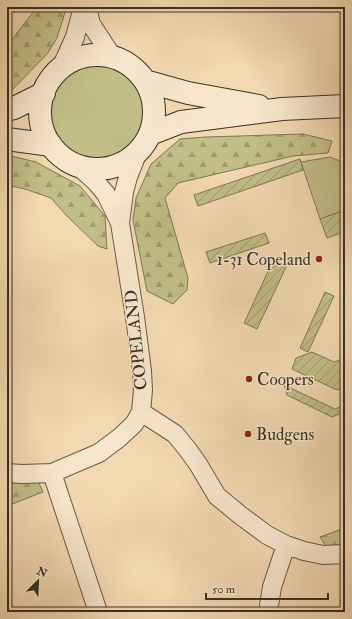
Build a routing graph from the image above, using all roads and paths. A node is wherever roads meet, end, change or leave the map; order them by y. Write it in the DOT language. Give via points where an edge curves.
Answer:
graph roads {
  1 [pos="83,7"];
  2 [pos="86,7"];
  3 [pos="113,58"];
  4 [pos="60,70"];
  5 [pos="145,81"];
  6 [pos="44,93"];
  7 [pos="345,106"];
  8 [pos="282,109"];
  9 [pos="7,110"];
  10 [pos="150,134"];
  11 [pos="7,139"];
  12 [pos="51,145"];
  13 [pos="136,154"];
  14 [pos="77,165"];
  15 [pos="120,223"];
  16 [pos="141,412"];
  17 [pos="7,473"];
  18 [pos="52,473"];
  19 [pos="286,545"];
  20 [pos="345,554"];
  21 [pos="98,612"];
  22 [pos="268,612"];
  1 -- 4 [label="street" via="75,37"];
  2 -- 3 [label="street" via="91,24"];
  3 -- 4 [label="street" via="90,56 74,61"];
  3 -- 5 [label="street" via="135,70"];
  4 -- 6 [label="street" via="49,82"];
  5 -- 8 [label="street" via="188,94"];
  5 -- 10 [label="street" via="152,95 154,109"];
  6 -- 9 [label="street"];
  6 -- 12 [label="street" via="40,113 43,129"];
  7 -- 8 [label="street"];
  8 -- 10 [label="street" via="181,122"];
  10 -- 13 [label="street"];
  11 -- 12 [label="street"];
  12 -- 14 [label="street" via="60,155"];
  13 -- 14 [label="street" via="124,163 108,168 92,169"];
  13 -- 15 [label="street, COPELAND" via="124,192"];
  14 -- 15 [label="street, COPELAND" via="106,194"];
  15 -- 16 [label="street, COPELAND" via="136,317 142,371"];
  16 -- 18 [label="street" via="134,424 99,453"];
  16 -- 19 [label="street, COPELAND" via="175,434 198,464 217,496 267,535"];
  17 -- 18 [label="street"];
  18 -- 21 [label="street"];
  19 -- 20 [label="street, COPELAND" via="323,555"];
  19 -- 22 [label="street" via="272,587"];
}
